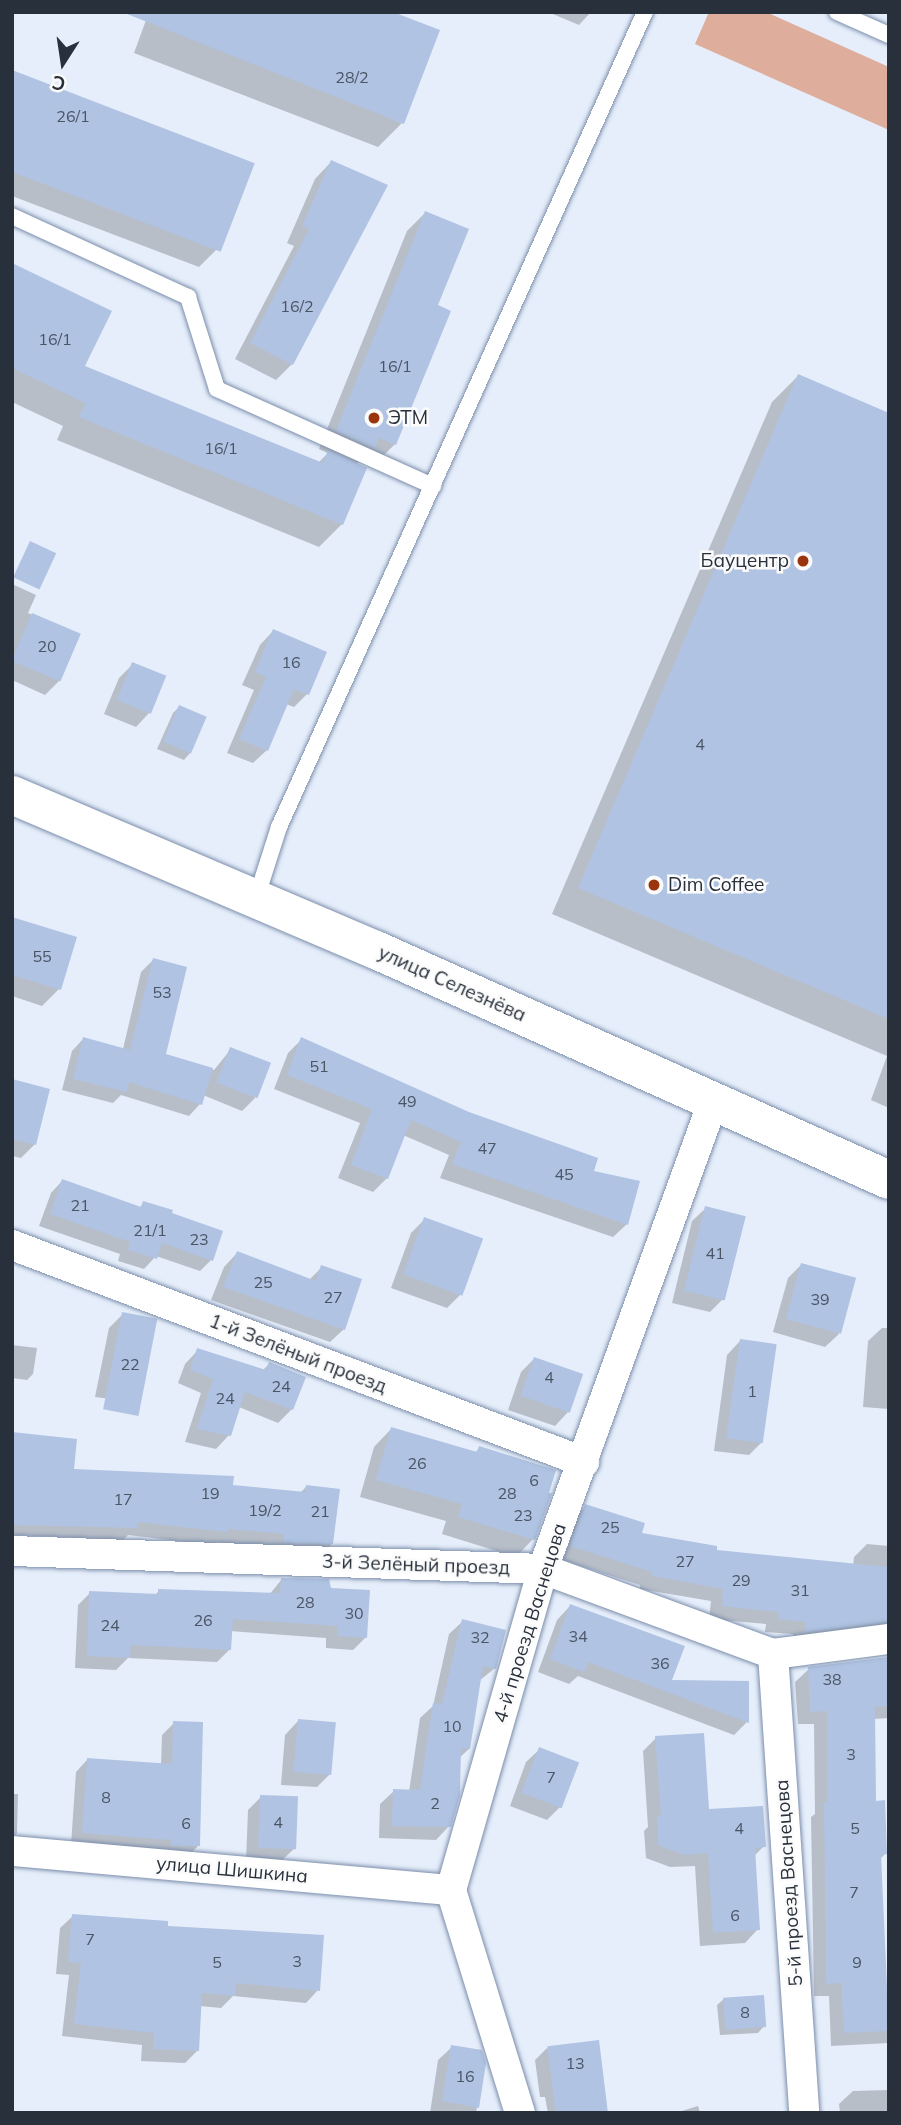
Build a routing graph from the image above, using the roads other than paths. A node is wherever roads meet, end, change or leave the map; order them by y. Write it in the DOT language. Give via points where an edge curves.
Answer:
graph roads {
  1 [pos="645,12"];
  2 [pos="837,12"];
  3 [pos="889,35"];
  4 [pos="12,216"];
  5 [pos="433,486"];
  6 [pos="12,795"];
  7 [pos="256,898"];
  8 [pos="713,1101"];
  9 [pos="889,1180"];
  10 [pos="12,1245"];
  11 [pos="584,1462"];
  12 [pos="12,1551"];
  13 [pos="543,1569"];
  14 [pos="889,1639"];
  15 [pos="773,1654"];
  16 [pos="12,1851"];
  17 [pos="451,1890"];
  18 [pos="520,2113"];
  19 [pos="804,2113"];
  1 -- 5 [label="lane"];
  2 -- 3 [label="lane"];
  4 -- 5 [label="lane" via="188,297 217,389"];
  5 -- 7 [label="lane" via="279,827"];
  6 -- 7 [label="street, улица Селезнёва"];
  7 -- 8 [label="street, улица Селезнёва"];
  8 -- 9 [label="street, улица Селезнёва"];
  8 -- 11 [label="street, 4-й проезд Васнецова"];
  10 -- 11 [label="street, 1-й Зелёный проезд"];
  11 -- 13 [label="street, 4-й проезд Васнецова"];
  12 -- 13 [label="street, 3-й Зелёный проезд"];
  13 -- 15 [label="street, 3-й Зелёный проезд"];
  13 -- 17 [label="street, 4-й проезд Васнецова"];
  14 -- 15 [label="street, 3-й Зелёный проезд"];
  15 -- 19 [label="street, 5-й проезд Васнецова"];
  16 -- 17 [label="street, улица Шишкина"];
  17 -- 18 [label="street"];
}
